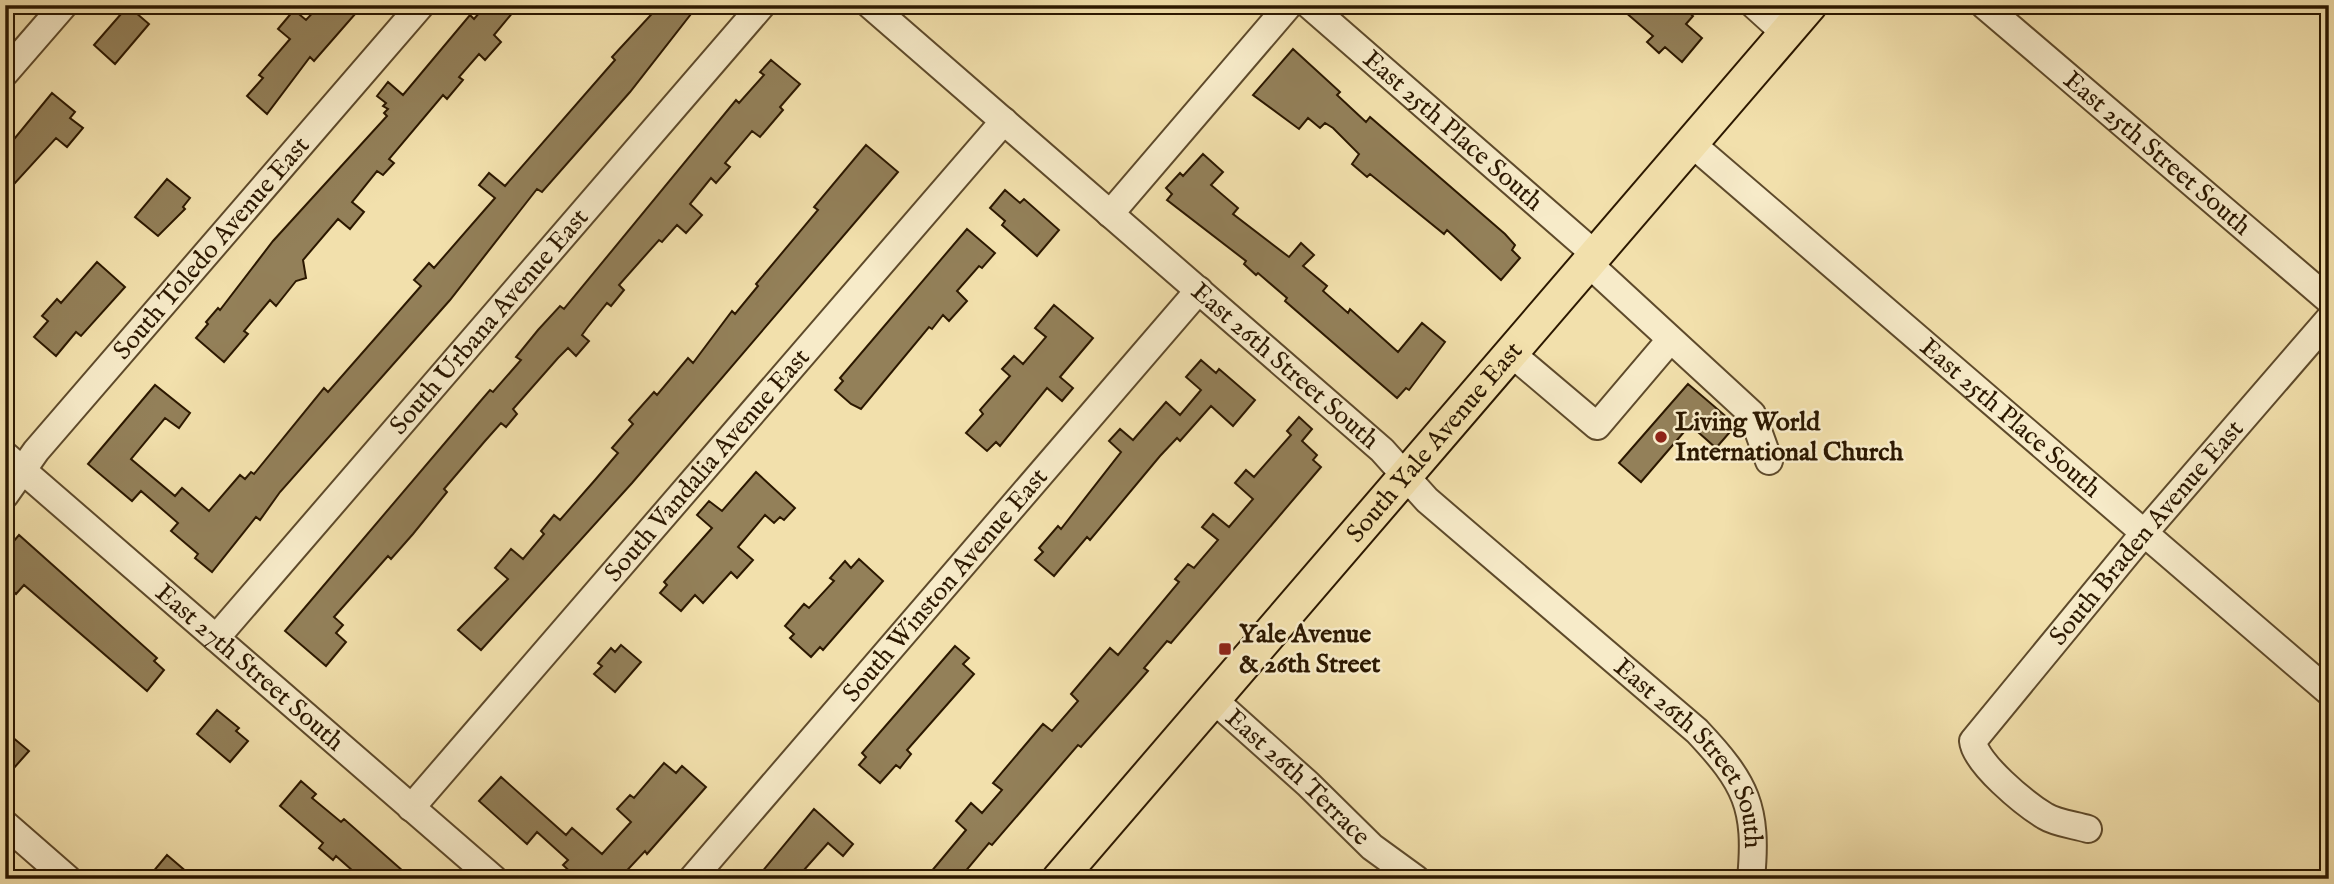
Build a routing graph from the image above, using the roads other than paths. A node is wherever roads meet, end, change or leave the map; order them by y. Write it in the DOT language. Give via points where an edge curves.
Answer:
graph roads {
  1 [pos="64,5"];
  2 [pos="421,5"];
  3 [pos="762,5"];
  4 [pos="870,5"];
  5 [pos="1289,5"];
  6 [pos="1309,5"];
  7 [pos="1754,5"];
  8 [pos="1810,5"];
  9 [pos="1984,5"];
  10 [pos="1786,34"];
  11 [pos="5,73"];
  12 [pos="1004,121"];
  13 [pos="1692,144"];
  14 [pos="1110,214"];
  15 [pos="1593,260"];
  16 [pos="1199,290"];
  17 [pos="2329,300"];
  18 [pos="2329,319"];
  19 [pos="1670,340"];
  20 [pos="1511,354"];
  21 [pos="1769,461"];
  22 [pos="14,462"];
  23 [pos="1406,477"];
  24 [pos="5,495"];
  25 [pos="2144,533"];
  26 [pos="216,638"];
  27 [pos="2329,692"];
  28 [pos="1214,700"];
  29 [pos="411,808"];
  30 [pos="5,824"];
  31 [pos="2088,829"];
  32 [pos="68,879"];
  33 [pos="494,879"];
  34 [pos="692,879"];
  35 [pos="1059,879"];
  36 [pos="1416,879"];
  37 [pos="1751,879"];
  1 -- 11 [label="street"];
  2 -- 22 [label="street, South Toledo Avenue East" via="36,451"];
  3 -- 26 [label="street, South Urbana Avenue East"];
  4 -- 12 [label="street, East 26th Street South"];
  5 -- 14 [label="street"];
  6 -- 15 [label="street, East 25th Place South"];
  7 -- 10 [label="street"];
  8 -- 10 [label="main road, South Yale Avenue East"];
  9 -- 17 [label="street, East 25th Street South"];
  10 -- 13 [label="main road, South Yale Avenue East"];
  12 -- 14 [label="street, East 26th Street South"];
  12 -- 29 [label="street, South Vandalia Avenue East"];
  13 -- 15 [label="main road, South Yale Avenue East"];
  13 -- 25 [label="street, East 25th Place South"];
  14 -- 16 [label="street, East 26th Street South"];
  15 -- 19 [label="street, East 25th Place South"];
  15 -- 20 [label="main road, South Yale Avenue East"];
  16 -- 23 [label="street, East 26th Street South" via="1382,450"];
  16 -- 34 [label="street, South Winston Avenue East"];
  18 -- 25 [label="street, South Braden Avenue East"];
  19 -- 20 [label="street" via="1597,426"];
  19 -- 21 [label="street, East 25th Place South" via="1752,414"];
  20 -- 23 [label="main road, South Yale Avenue East"];
  22 -- 24 [label="street, South Toledo Avenue East"];
  22 -- 26 [label="street, East 27th Street South"];
  23 -- 28 [label="main road, South Yale Avenue East"];
  23 -- 37 [label="street, East 26th Street South" via="1427,500 1698,731 1723,758 1743,788 1752,816"];
  25 -- 27 [label="street, East 25th Place South"];
  25 -- 31 [label="street, South Braden Avenue East" via="1973,741 1982,762 2046,817"];
  26 -- 29 [label="street, East 27th Street South"];
  28 -- 35 [label="main road, South Yale Avenue East"];
  28 -- 36 [label="street, East 26th Terrace" via="1372,847"];
  29 -- 33 [label="street, East 27th Street South"];
  30 -- 32 [label="street"];
}
